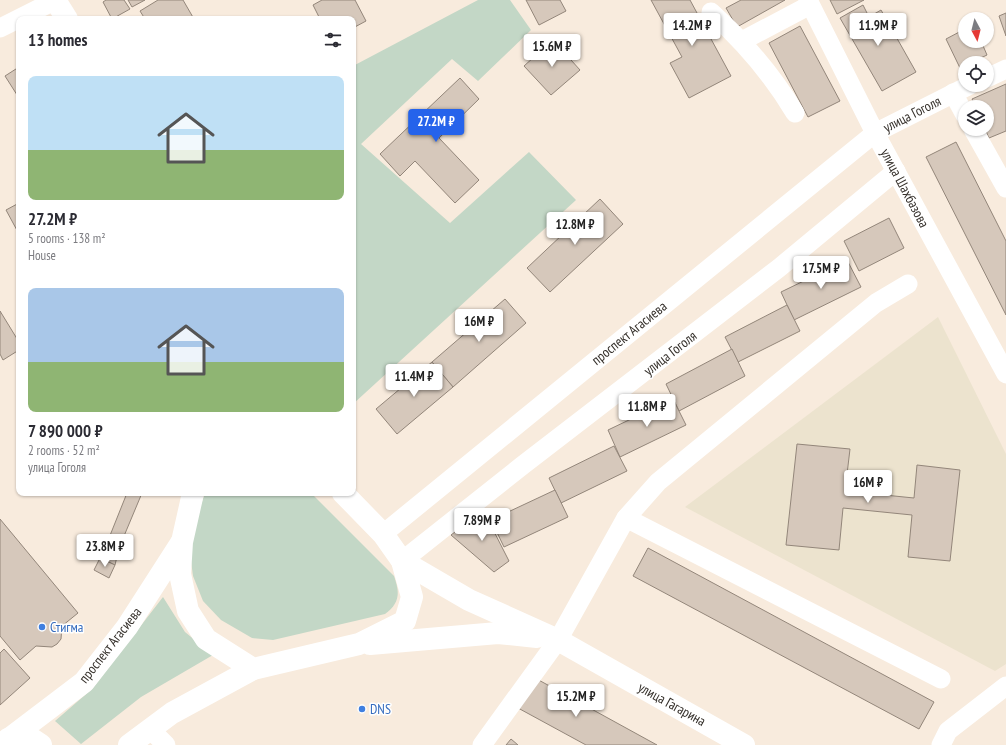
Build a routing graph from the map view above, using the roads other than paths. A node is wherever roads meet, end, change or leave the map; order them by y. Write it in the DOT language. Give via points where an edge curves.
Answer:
graph roads {
  1 [pos="809,2"];
  2 [pos="56,4"];
  3 [pos="711,12"];
  4 [pos="28,16"];
  5 [pos="65,16"];
  6 [pos="16,21"];
  7 [pos="0,28"];
  8 [pos="742,40"];
  9 [pos="1006,69"];
  10 [pos="994,75"];
  11 [pos="958,91"];
  12 [pos="953,93"];
  13 [pos="958,102"];
  14 [pos="795,113"];
  15 [pos="875,133"];
  16 [pos="977,136"];
  17 [pos="896,171"];
  18 [pos="1006,188"];
  19 [pos="908,284"];
  20 [pos="1006,374"];
  21 [pos="192,496"];
  22 [pos="346,496"];
  23 [pos="626,518"];
  24 [pos="383,534"];
  25 [pos="182,542"];
  26 [pos="402,561"];
  27 [pos="558,640"];
  28 [pos="359,644"];
  29 [pos="253,669"];
  30 [pos="941,679"];
  31 [pos="1006,686"];
  32 [pos="150,729"];
  33 [pos="5,742"];
  34 [pos="40,745"];
  35 [pos="129,745"];
  36 [pos="166,745"];
  37 [pos="482,745"];
  38 [pos="744,745"];
  39 [pos="940,745"];
  1 -- 8 [label="street"];
  1 -- 15 [label="street, улица Шахбазова"];
  2 -- 4 [label="street"];
  2 -- 5 [label="main road"];
  3 -- 8 [label="street"];
  6 -- 7 [label="street"];
  8 -- 14 [label="street" via="782,91"];
  9 -- 10 [label="street"];
  11 -- 12 [label="street, улица Гоголя"];
  12 -- 13 [label="street"];
  12 -- 15 [label="street, улица Гоголя"];
  15 -- 17 [label="street, улица Шахбазова"];
  15 -- 24 [label="street, проспект Агасиева"];
  16 -- 18 [label="street"];
  17 -- 20 [label="street, улица Шахбазова"];
  17 -- 26 [label="street, улица Гоголя" via="779,268"];
  19 -- 23 [label="street" via="876,303 658,482"];
  21 -- 25 [label="main road"];
  22 -- 24 [label="main road"];
  23 -- 27 [label="street"];
  23 -- 30 [label="street"];
  24 -- 26 [label="main road"];
  25 -- 29 [label="main road" via="180,574 188,611 206,639"];
  25 -- 33 [label="main road, проспект Агасиева" via="127,627 84,682"];
  26 -- 27 [label="main road, улица Гагарина" via="470,600"];
  26 -- 28 [label="main road" via="412,597 405,621"];
  27 -- 28 [label="main road, улица Гагарина" via="498,633"];
  27 -- 37 [label="street"];
  27 -- 38 [label="main road, улица Гагарина"];
  28 -- 29 [label="main road"];
  29 -- 32 [label="main road" via="172,713"];
  31 -- 39 [label="street" via="948,731"];
  32 -- 35 [label="main road"];
  32 -- 36 [label="street"];
  33 -- 34 [label="main road" via="32,739"];
}
